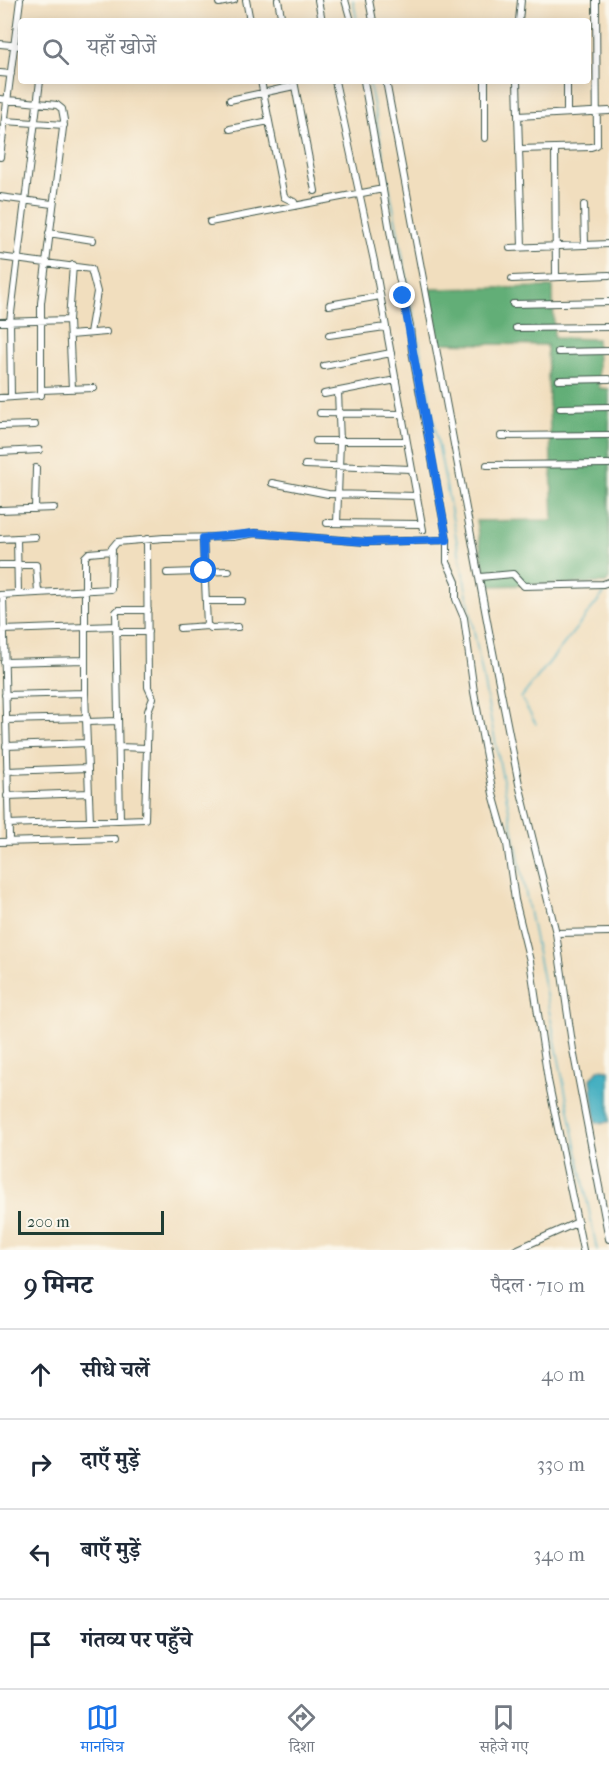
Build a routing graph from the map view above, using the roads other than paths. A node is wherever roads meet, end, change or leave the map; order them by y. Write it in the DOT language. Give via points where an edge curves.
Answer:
graph roads {
  1 [pos="20,0"];
  2 [pos="234,0"];
  3 [pos="246,0"];
  4 [pos="278,0"];
  5 [pos="318,0"];
  6 [pos="345,0"];
  7 [pos="369,0"];
  8 [pos="521,0"];
  9 [pos="596,0"];
  10 [pos="219,3"];
  11 [pos="19,18"];
  12 [pos="249,18"];
  13 [pos="281,18"];
  14 [pos="321,18"];
  15 [pos="350,18"];
  16 [pos="372,18"];
  17 [pos="519,18"];
  18 [pos="0,44"];
  19 [pos="18,46"];
  20 [pos="0,73"];
  21 [pos="11,74"];
  22 [pos="40,84"];
  23 [pos="262,84"];
  24 [pos="291,84"];
  25 [pos="294,84"];
  26 [pos="336,84"];
  27 [pos="365,84"];
  28 [pos="387,84"];
  29 [pos="485,84"];
  30 [pos="517,84"];
  31 [pos="567,84"];
  32 [pos="263,92"];
  33 [pos="0,99"];
  34 [pos="230,99"];
  35 [pos="8,100"];
  36 [pos="38,103"];
  37 [pos="597,111"];
  38 [pos="609,111"];
  39 [pos="567,113"];
  40 [pos="518,116"];
  41 [pos="5,121"];
  42 [pos="269,121"];
  43 [pos="35,124"];
  44 [pos="64,125"];
  45 [pos="230,129"];
  46 [pos="485,138"];
  47 [pos="555,148"];
  48 [pos="519,149"];
  49 [pos="0,157"];
  50 [pos="383,189"];
  51 [pos="315,191"];
  52 [pos="360,193"];
  53 [pos="0,197"];
  54 [pos="24,201"];
  55 [pos="52,204"];
  56 [pos="295,204"];
  57 [pos="584,205"];
  58 [pos="210,222"];
  59 [pos="49,233"];
  60 [pos="93,240"];
  61 [pos="609,244"];
  62 [pos="585,245"];
  63 [pos="556,246"];
  64 [pos="522,247"];
  65 [pos="510,248"];
  66 [pos="0,257"];
  67 [pos="17,259"];
  68 [pos="45,262"];
  69 [pos="74,265"];
  70 [pos="609,275"];
  71 [pos="556,277"];
  72 [pos="512,279"];
  73 [pos="380,296"];
  74 [pos="609,302"];
  75 [pos="513,304"];
  76 [pos="329,305"];
  77 [pos="40,320"];
  78 [pos="69,320"];
  79 [pos="10,321"];
  80 [pos="0,322"];
  81 [pos="385,327"];
  82 [pos="609,327"];
  83 [pos="516,328"];
  84 [pos="106,332"];
  85 [pos="90,333"];
  86 [pos="70,335"];
  87 [pos="329,335"];
  88 [pos="609,351"];
  89 [pos="558,352"];
  90 [pos="391,353"];
  91 [pos="324,366"];
  92 [pos="609,379"];
  93 [pos="396,380"];
  94 [pos="559,380"];
  95 [pos="93,388"];
  96 [pos="72,389"];
  97 [pos="41,390"];
  98 [pos="338,392"];
  99 [pos="324,394"];
  100 [pos="11,397"];
  101 [pos="0,398"];
  102 [pos="609,407"];
  103 [pos="560,408"];
  104 [pos="320,413"];
  105 [pos="339,413"];
  106 [pos="401,414"];
  107 [pos="35,425"];
  108 [pos="0,426"];
  109 [pos="609,435"];
  110 [pos="501,436"];
  111 [pos="316,441"];
  112 [pos="340,441"];
  113 [pos="406,441"];
  114 [pos="39,450"];
  115 [pos="0,453"];
  116 [pos="609,464"];
  117 [pos="304,465"];
  118 [pos="487,465"];
  119 [pos="340,466"];
  120 [pos="36,468"];
  121 [pos="411,469"];
  122 [pos="272,483"];
  123 [pos="339,494"];
  124 [pos="417,496"];
  125 [pos="54,508"];
  126 [pos="35,509"];
  127 [pos="0,510"];
  128 [pos="327,523"];
  129 [pos="337,523"];
  130 [pos="35,537"];
  131 [pos="17,538"];
  132 [pos="203,538"];
  133 [pos="0,539"];
  134 [pos="147,539"];
  135 [pos="447,540"];
  136 [pos="112,551"];
  137 [pos="0,565"];
  138 [pos="18,565"];
  139 [pos="204,571"];
  140 [pos="229,571"];
  141 [pos="166,573"];
  142 [pos="480,577"];
  143 [pos="609,582"];
  144 [pos="84,591"];
  145 [pos="38,592"];
  146 [pos="18,594"];
  147 [pos="1,595"];
  148 [pos="206,601"];
  149 [pos="242,601"];
  150 [pos="148,610"];
  151 [pos="208,626"];
  152 [pos="85,627"];
  153 [pos="238,627"];
  154 [pos="180,628"];
  155 [pos="116,629"];
  156 [pos="3,630"];
  157 [pos="148,632"];
  158 [pos="86,660"];
  159 [pos="4,662"];
  160 [pos="85,693"];
  161 [pos="5,695"];
  162 [pos="6,720"];
  163 [pos="87,720"];
  164 [pos="118,721"];
  165 [pos="87,743"];
  166 [pos="6,746"];
  167 [pos="118,747"];
  168 [pos="147,748"];
  169 [pos="88,768"];
  170 [pos="7,771"];
  171 [pos="89,794"];
  172 [pos="7,796"];
  173 [pos="120,820"];
  174 [pos="90,821"];
  175 [pos="8,824"];
  176 [pos="9,837"];
  177 [pos="115,839"];
  178 [pos="0,842"];
  179 [pos="609,932"];
  180 [pos="556,933"];
  181 [pos="578,1222"];
  182 [pos="609,1239"];
  183 [pos="516,1250"];
  184 [pos="583,1250"];
  1 -- 11 [label="street"];
  2 -- 10 [label="street"];
  3 -- 12 [label="street"];
  4 -- 13 [label="street"];
  5 -- 14 [label="street"];
  6 -- 15 [label="street"];
  7 -- 16 [label="street"];
  8 -- 17 [label="street"];
  9 -- 37 [label="street"];
  18 -- 19 [label="street"];
  19 -- 21 [label="street"];
  20 -- 21 [label="street"];
  21 -- 35 [label="street"];
  22 -- 36 [label="street"];
  23 -- 32 [label="street"];
  24 -- 32 [label="street"];
  25 -- 51 [label="street"];
  26 -- 52 [label="street"];
  27 -- 50 [label="street"];
  28 -- 142 [label="street"];
  29 -- 46 [label="street"];
  30 -- 40 [label="street"];
  31 -- 39 [label="street"];
  32 -- 34 [label="street"];
  32 -- 42 [label="street"];
  33 -- 35 [label="street"];
  35 -- 36 [label="street"];
  35 -- 41 [label="street"];
  36 -- 43 [label="street"];
  36 -- 44 [label="street" via="59,106"];
  37 -- 38 [label="street"];
  37 -- 39 [label="street"];
  37 -- 47 [label="street" via="596,146"];
  39 -- 40 [label="street"];
  40 -- 48 [label="street"];
  41 -- 43 [label="street"];
  41 -- 49 [label="street"];
  42 -- 45 [label="street"];
  42 -- 56 [label="street" via="284,197"];
  43 -- 44 [label="street"];
  43 -- 54 [label="street"];
  44 -- 55 [label="street"];
  47 -- 48 [label="street"];
  47 -- 63 [label="street"];
  48 -- 64 [label="street"];
  50 -- 52 [label="street"];
  50 -- 135 [label="street"];
  52 -- 56 [label="street"];
  52 -- 73 [label="street"];
  53 -- 54 [label="street"];
  54 -- 55 [label="street"];
  54 -- 67 [label="street"];
  55 -- 59 [label="street"];
  56 -- 58 [label="street"];
  57 -- 62 [label="street"];
  59 -- 60 [label="street"];
  59 -- 68 [label="street"];
  61 -- 62 [label="street"];
  62 -- 63 [label="street"];
  63 -- 64 [label="street"];
  63 -- 71 [label="street"];
  64 -- 65 [label="street"];
  66 -- 67 [label="street"];
  67 -- 68 [label="street"];
  67 -- 79 [label="street"];
  68 -- 69 [label="street"];
  68 -- 77 [label="street"];
  69 -- 78 [label="street"];
  69 -- 85 [label="street" via="92,269 96,299"];
  70 -- 71 [label="street"];
  71 -- 72 [label="street"];
  73 -- 76 [label="street"];
  73 -- 81 [label="street"];
  74 -- 75 [label="street"];
  77 -- 78 [label="street"];
  77 -- 79 [label="street"];
  77 -- 97 [label="street"];
  78 -- 86 [label="street"];
  79 -- 80 [label="street"];
  79 -- 100 [label="street"];
  81 -- 87 [label="street"];
  81 -- 90 [label="street"];
  82 -- 83 [label="street"];
  84 -- 85 [label="street"];
  85 -- 86 [label="street"];
  86 -- 96 [label="street"];
  88 -- 89 [label="street"];
  90 -- 91 [label="street"];
  90 -- 93 [label="street"];
  92 -- 94 [label="street"];
  93 -- 98 [label="street"];
  93 -- 106 [label="street"];
  95 -- 96 [label="street"];
  96 -- 97 [label="street"];
  97 -- 100 [label="street" via="39,397"];
  98 -- 99 [label="street"];
  98 -- 105 [label="street"];
  100 -- 101 [label="street"];
  102 -- 103 [label="street"];
  104 -- 105 [label="street"];
  105 -- 106 [label="street"];
  105 -- 112 [label="street"];
  106 -- 113 [label="street"];
  107 -- 108 [label="street"];
  109 -- 110 [label="street"];
  111 -- 112 [label="street"];
  112 -- 113 [label="street"];
  112 -- 119 [label="street"];
  113 -- 121 [label="street"];
  114 -- 115 [label="street"];
  116 -- 118 [label="street"];
  117 -- 119 [label="street"];
  119 -- 121 [label="street"];
  119 -- 123 [label="street"];
  120 -- 126 [label="street"];
  121 -- 124 [label="street"];
  122 -- 123 [label="street"];
  123 -- 124 [label="street"];
  123 -- 129 [label="street"];
  124 -- 129 [label="street" via="422,527"];
  125 -- 126 [label="street"];
  126 -- 127 [label="street"];
  128 -- 129 [label="street"];
  130 -- 131 [label="street"];
  131 -- 133 [label="street"];
  131 -- 138 [label="street"];
  132 -- 134 [label="street"];
  132 -- 135 [label="street" via="255,533 366,542"];
  132 -- 139 [label="street"];
  134 -- 136 [label="street" via="117,542"];
  134 -- 150 [label="street"];
  135 -- 181 [label="street" via="448,564 464,618 493,794 507,844 548,1080"];
  136 -- 144 [label="street" via="86,555"];
  136 -- 144 [label="street" via="113,588"];
  137 -- 138 [label="street"];
  138 -- 145 [label="street" via="36,566"];
  138 -- 146 [label="street"];
  139 -- 140 [label="street"];
  139 -- 141 [label="street"];
  139 -- 148 [label="street"];
  142 -- 143 [label="street" via="513,574 524,586"];
  142 -- 180 [label="street" via="519,784"];
  144 -- 145 [label="street"];
  144 -- 152 [label="street"];
  145 -- 146 [label="street"];
  146 -- 147 [label="street"];
  147 -- 156 [label="street"];
  148 -- 149 [label="street"];
  148 -- 151 [label="street"];
  150 -- 155 [label="street" via="117,610"];
  150 -- 157 [label="street"];
  151 -- 153 [label="street"];
  151 -- 154 [label="street"];
  152 -- 155 [label="street"];
  152 -- 156 [label="street"];
  152 -- 158 [label="street"];
  155 -- 157 [label="street"];
  155 -- 164 [label="street"];
  156 -- 159 [label="street"];
  157 -- 168 [label="street" via="148,687 153,700 148,711"];
  158 -- 159 [label="street"];
  158 -- 160 [label="street"];
  159 -- 161 [label="street"];
  160 -- 161 [label="street"];
  160 -- 163 [label="street"];
  161 -- 162 [label="street"];
  162 -- 163 [label="street"];
  162 -- 166 [label="street"];
  163 -- 164 [label="street"];
  163 -- 165 [label="street"];
  164 -- 167 [label="street"];
  165 -- 166 [label="street"];
  165 -- 169 [label="street"];
  166 -- 170 [label="street"];
  167 -- 168 [label="street"];
  167 -- 173 [label="street"];
  168 -- 173 [label="street" via="145,819"];
  169 -- 170 [label="street"];
  169 -- 171 [label="street"];
  170 -- 172 [label="street"];
  171 -- 172 [label="street"];
  171 -- 174 [label="street"];
  172 -- 175 [label="street"];
  173 -- 174 [label="street"];
  174 -- 175 [label="street"];
  175 -- 176 [label="street"];
  177 -- 178 [label="street"];
  179 -- 180 [label="street"];
  180 -- 182 [label="street" via="573,1050"];
  181 -- 183 [label="street"];
  181 -- 184 [label="street"];
}
